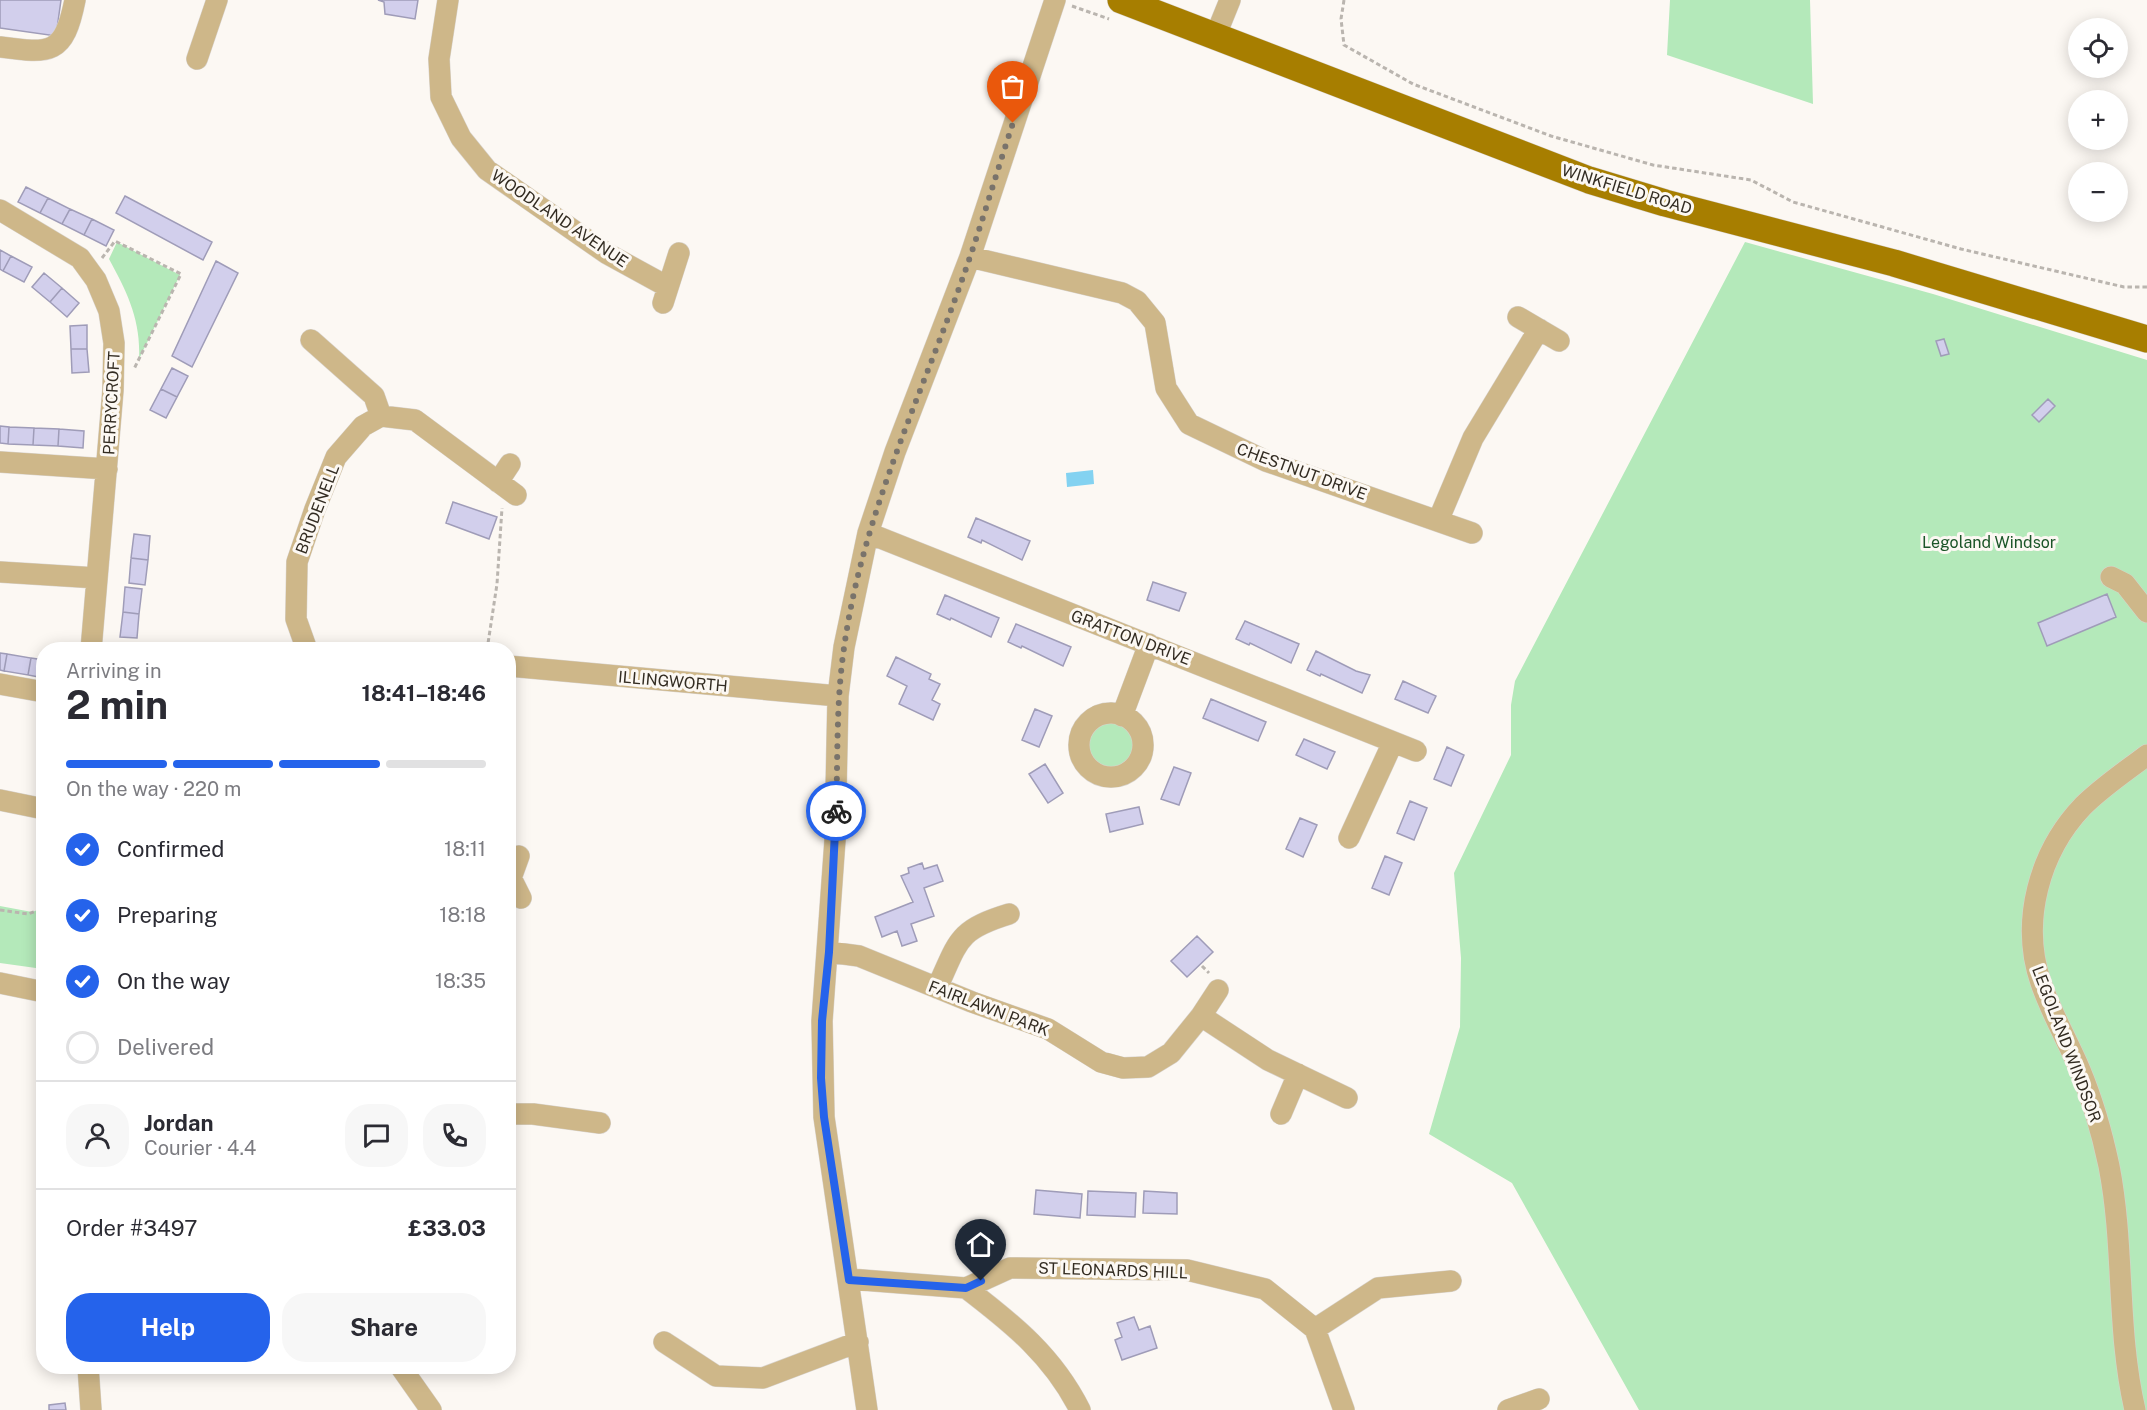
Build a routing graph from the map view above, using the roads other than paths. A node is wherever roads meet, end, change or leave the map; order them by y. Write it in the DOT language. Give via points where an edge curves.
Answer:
graph roads {
  1 [pos="75,0"];
  2 [pos="216,0"];
  3 [pos="448,0"];
  4 [pos="1054,0"];
  5 [pos="1121,0"];
  6 [pos="1230,0"];
  7 [pos="1215,37"];
  8 [pos="0,47"];
  9 [pos="196,59"];
  10 [pos="0,210"];
  11 [pos="679,254"];
  12 [pos="970,257"];
  13 [pos="1518,317"];
  14 [pos="1539,329"];
  15 [pos="2147,339"];
  16 [pos="311,340"];
  17 [pos="1559,341"];
  18 [pos="381,416"];
  19 [pos="0,462"];
  20 [pos="510,464"];
  21 [pos="107,469"];
  22 [pos="1438,521"];
  23 [pos="868,533"];
  24 [pos="1472,533"];
  25 [pos="0,572"];
  26 [pos="2111,577"];
  27 [pos="97,578"];
  28 [pos="2147,612"];
  29 [pos="92,642"];
  30 [pos="305,642"];
  31 [pos="1149,644"];
  32 [pos="516,667"];
  33 [pos="0,684"];
  34 [pos="36,691"];
  35 [pos="838,696"];
  36 [pos="1122,716"];
  37 [pos="1393,742"];
  38 [pos="1416,751"];
  39 [pos="2147,755"];
  40 [pos="0,800"];
  41 [pos="36,807"];
  42 [pos="1349,838"];
  43 [pos="519,856"];
  44 [pos="516,864"];
  45 [pos="516,889"];
  46 [pos="521,898"];
  47 [pos="1010,914"];
  48 [pos="829,952"];
  49 [pos="0,984"];
  50 [pos="937,988"];
  51 [pos="1218,990"];
  52 [pos="36,991"];
  53 [pos="1201,1016"];
  54 [pos="1298,1074"];
  55 [pos="1347,1098"];
  56 [pos="516,1114"];
  57 [pos="1281,1114"];
  58 [pos="600,1123"];
  59 [pos="849,1280"];
  60 [pos="1450,1281"];
  61 [pos="966,1288"];
  62 [pos="1315,1329"];
  63 [pos="664,1342"];
  64 [pos="858,1342"];
  65 [pos="89,1374"];
  66 [pos="406,1374"];
  67 [pos="1539,1399"];
  68 [pos="91,1410"];
  69 [pos="431,1410"];
  70 [pos="867,1410"];
  71 [pos="1080,1410"];
  72 [pos="1344,1410"];
  73 [pos="1508,1410"];
  74 [pos="2135,1410"];
  1 -- 8 [label="street" via="70,25 58,44 49,50"];
  2 -- 9 [label="street"];
  3 -- 11 [label="street, WOODLAND AVENUE" via="439,59 441,97 461,138 487,170 666,295"];
  4 -- 12 [label="street"];
  5 -- 7 [label="main road, WINKFIELD ROAD"];
  6 -- 7 [label="street"];
  7 -- 15 [label="main road, WINKFIELD ROAD" via="1616,189 1894,263"];
  10 -- 21 [label="street, PERRYCROFT" via="80,258 109,311 114,343"];
  12 -- 22 [label="street, CHESTNUT DRIVE" via="1122,293 1137,301 1155,323 1166,388 1189,424 1266,461"];
  12 -- 23 [label="street"];
  13 -- 14 [label="street"];
  14 -- 17 [label="street"];
  14 -- 22 [label="street" via="1473,438"];
  16 -- 18 [label="street" via="374,396"];
  18 -- 20 [label="street" via="415,420 506,488"];
  18 -- 30 [label="street, BRUDENELL" via="363,426 336,457 297,562 296,619"];
  19 -- 21 [label="street"];
  21 -- 27 [label="street, PERRYCROFT"];
  22 -- 24 [label="street, CHESTNUT DRIVE"];
  23 -- 31 [label="street, GRATTON DRIVE"];
  23 -- 35 [label="street"];
  25 -- 27 [label="street"];
  26 -- 28 [label="street" via="2126,584"];
  27 -- 29 [label="street, PERRYCROFT"];
  31 -- 36 [label="street"];
  31 -- 37 [label="street, GRATTON DRIVE"];
  32 -- 35 [label="street, ILLINGWORTH"];
  33 -- 34 [label="street"];
  35 -- 48 [label="street"];
  37 -- 38 [label="street, GRATTON DRIVE"];
  37 -- 42 [label="street"];
  39 -- 74 [label="street, LEGOLAND WINDSOR" via="2085,804 2063,830 2042,874 2032,922 2041,985 2087,1088 2105,1151 2117,1215 2123,1345"];
  40 -- 41 [label="street"];
  43 -- 44 [label="street"];
  45 -- 46 [label="street"];
  47 -- 50 [label="street" via="972,927 964,934"];
  48 -- 50 [label="street, FAIRLAWN PARK" via="860,956"];
  48 -- 59 [label="street" via="821,1078"];
  49 -- 52 [label="street"];
  50 -- 53 [label="street, FAIRLAWN PARK" via="1048,1029 1101,1062 1123,1068 1148,1067 1161,1061"];
  51 -- 53 [label="street, FAIRLAWN PARK"];
  53 -- 54 [label="street" via="1268,1060"];
  54 -- 55 [label="street"];
  54 -- 57 [label="street"];
  56 -- 58 [label="street"];
  59 -- 61 [label="street, ST LEONARDS HILL"];
  59 -- 64 [label="street"];
  60 -- 62 [label="street" via="1378,1288"];
  61 -- 62 [label="street, ST LEONARDS HILL" via="1010,1268 1187,1270 1265,1289"];
  61 -- 71 [label="street" via="1022,1331 1068,1387"];
  62 -- 72 [label="street"];
  63 -- 64 [label="street" via="716,1376 763,1378"];
  64 -- 70 [label="street"];
  65 -- 68 [label="street"];
  66 -- 69 [label="street"];
  67 -- 73 [label="street"];
}
